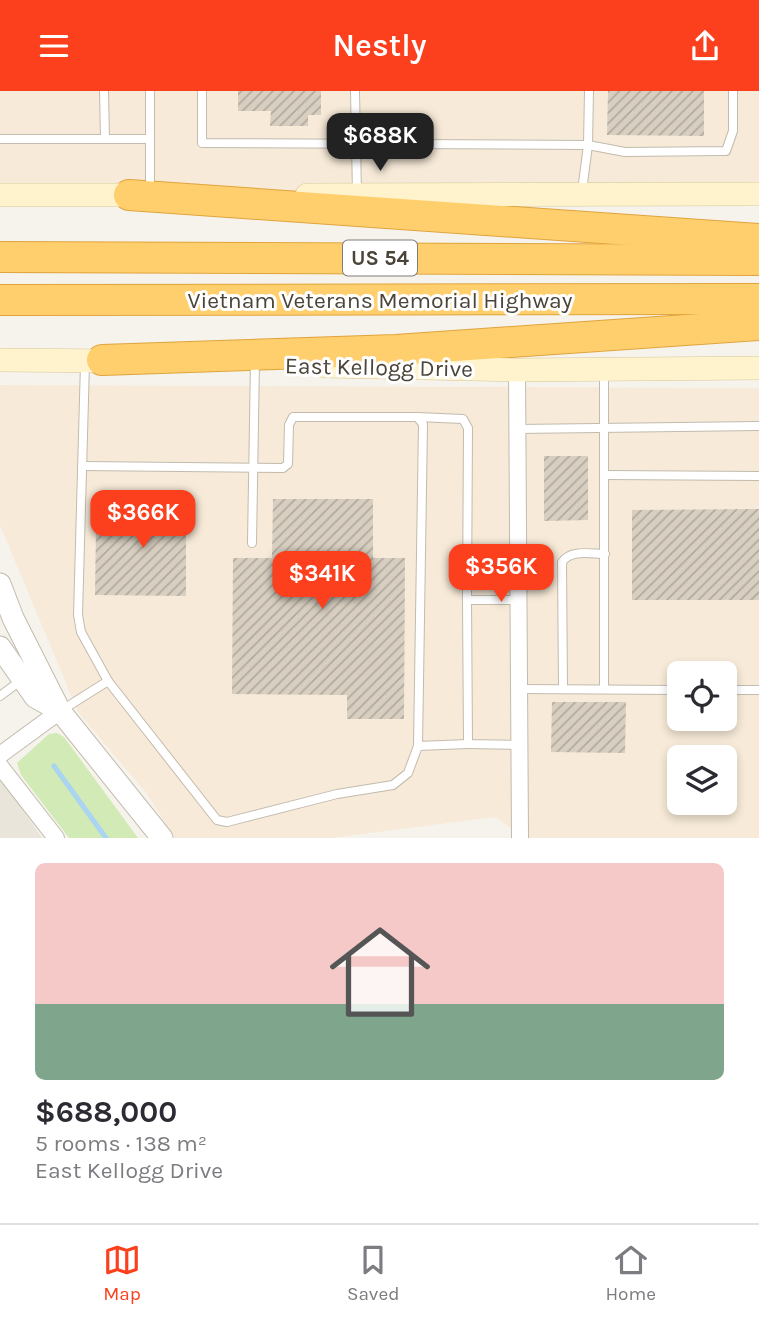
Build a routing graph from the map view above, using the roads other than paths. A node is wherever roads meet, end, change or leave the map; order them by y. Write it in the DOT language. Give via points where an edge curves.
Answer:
graph roads {
  1 [pos="104,91"];
  2 [pos="150,91"];
  3 [pos="202,91"];
  4 [pos="355,91"];
  5 [pos="589,91"];
  6 [pos="733,91"];
  7 [pos="0,139"];
  8 [pos="105,139"];
  9 [pos="150,139"];
  10 [pos="356,142"];
  11 [pos="588,145"];
  12 [pos="582,194"];
  13 [pos="759,194"];
  14 [pos="0,195"];
  15 [pos="139,195"];
  16 [pos="358,203"];
  17 [pos="759,239"];
  18 [pos="0,257"];
  19 [pos="759,260"];
  20 [pos="759,299"];
  21 [pos="0,300"];
  22 [pos="759,325"];
  23 [pos="255,359"];
  24 [pos="0,360"];
  25 [pos="93,360"];
  26 [pos="759,368"];
  27 [pos="603,369"];
  28 [pos="517,370"];
  29 [pos="416,417"];
  30 [pos="759,426"];
  31 [pos="606,428"];
  32 [pos="517,429"];
  33 [pos="82,466"];
  34 [pos="253,468"];
  35 [pos="606,475"];
  36 [pos="759,476"];
  37 [pos="252,543"];
  38 [pos="605,554"];
  39 [pos="0,584"];
  40 [pos="467,600"];
  41 [pos="519,600"];
  42 [pos="0,647"];
  43 [pos="30,673"];
  44 [pos="108,681"];
  45 [pos="520,689"];
  46 [pos="563,689"];
  47 [pos="604,689"];
  48 [pos="667,690"];
  49 [pos="737,690"];
  50 [pos="759,690"];
  51 [pos="0,696"];
  52 [pos="60,711"];
  53 [pos="468,744"];
  54 [pos="520,745"];
  55 [pos="418,746"];
  56 [pos="0,755"];
  57 [pos="0,766"];
  58 [pos="56,838"];
  59 [pos="162,838"];
  60 [pos="520,838"];
  1 -- 8 [label="lane"];
  2 -- 9 [label="lane"];
  3 -- 10 [label="lane" via="202,143"];
  4 -- 10 [label="lane"];
  5 -- 11 [label="lane"];
  6 -- 11 [label="lane" via="733,131 726,151 625,152"];
  7 -- 8 [label="lane"];
  8 -- 9 [label="lane"];
  9 -- 15 [label="lane"];
  10 -- 11 [label="lane"];
  10 -- 16 [label="lane"];
  11 -- 12 [label="lane"];
  12 -- 13 [label="main road"];
  12 -- 16 [label="main road"];
  14 -- 15 [label="main road"];
  15 -- 16 [label="highway"];
  16 -- 17 [label="highway"];
  18 -- 19 [label="highway, Vietnam Veterans Memorial Highway / US 54"];
  20 -- 21 [label="highway, Vietnam Veterans Memorial Highway / US 54"];
  22 -- 23 [label="highway"];
  23 -- 25 [label="highway"];
  23 -- 28 [label="main road, East Kellogg Drive"];
  23 -- 34 [label="lane"];
  24 -- 25 [label="main road"];
  25 -- 33 [label="lane"];
  26 -- 27 [label="main road, East Kellogg Drive"];
  27 -- 28 [label="main road, East Kellogg Drive"];
  27 -- 31 [label="lane"];
  28 -- 32 [label="street"];
  29 -- 34 [label="lane" via="293,417 288,464"];
  29 -- 40 [label="lane" via="463,419 468,428"];
  29 -- 55 [label="lane" via="423,424"];
  30 -- 31 [label="lane"];
  31 -- 32 [label="lane"];
  31 -- 35 [label="lane"];
  32 -- 41 [label="street"];
  33 -- 34 [label="lane"];
  33 -- 44 [label="lane" via="78,615 81,632"];
  34 -- 37 [label="lane"];
  35 -- 36 [label="lane"];
  35 -- 38 [label="lane"];
  38 -- 46 [label="lane" via="576,553 562,562"];
  38 -- 47 [label="lane"];
  39 -- 43 [label="street"];
  40 -- 41 [label="lane"];
  40 -- 53 [label="lane"];
  41 -- 45 [label="street"];
  42 -- 43 [label="street"];
  43 -- 51 [label="lane"];
  43 -- 52 [label="street" via="35,697"];
  44 -- 52 [label="lane"];
  44 -- 55 [label="lane" via="217,820 227,822 393,785 408,773"];
  45 -- 46 [label="lane"];
  45 -- 54 [label="street"];
  46 -- 47 [label="lane"];
  47 -- 48 [label="lane"];
  49 -- 50 [label="lane"];
  52 -- 56 [label="street"];
  52 -- 59 [label="street"];
  53 -- 54 [label="lane"];
  53 -- 55 [label="lane"];
  54 -- 60 [label="street"];
  57 -- 58 [label="street"];
}
